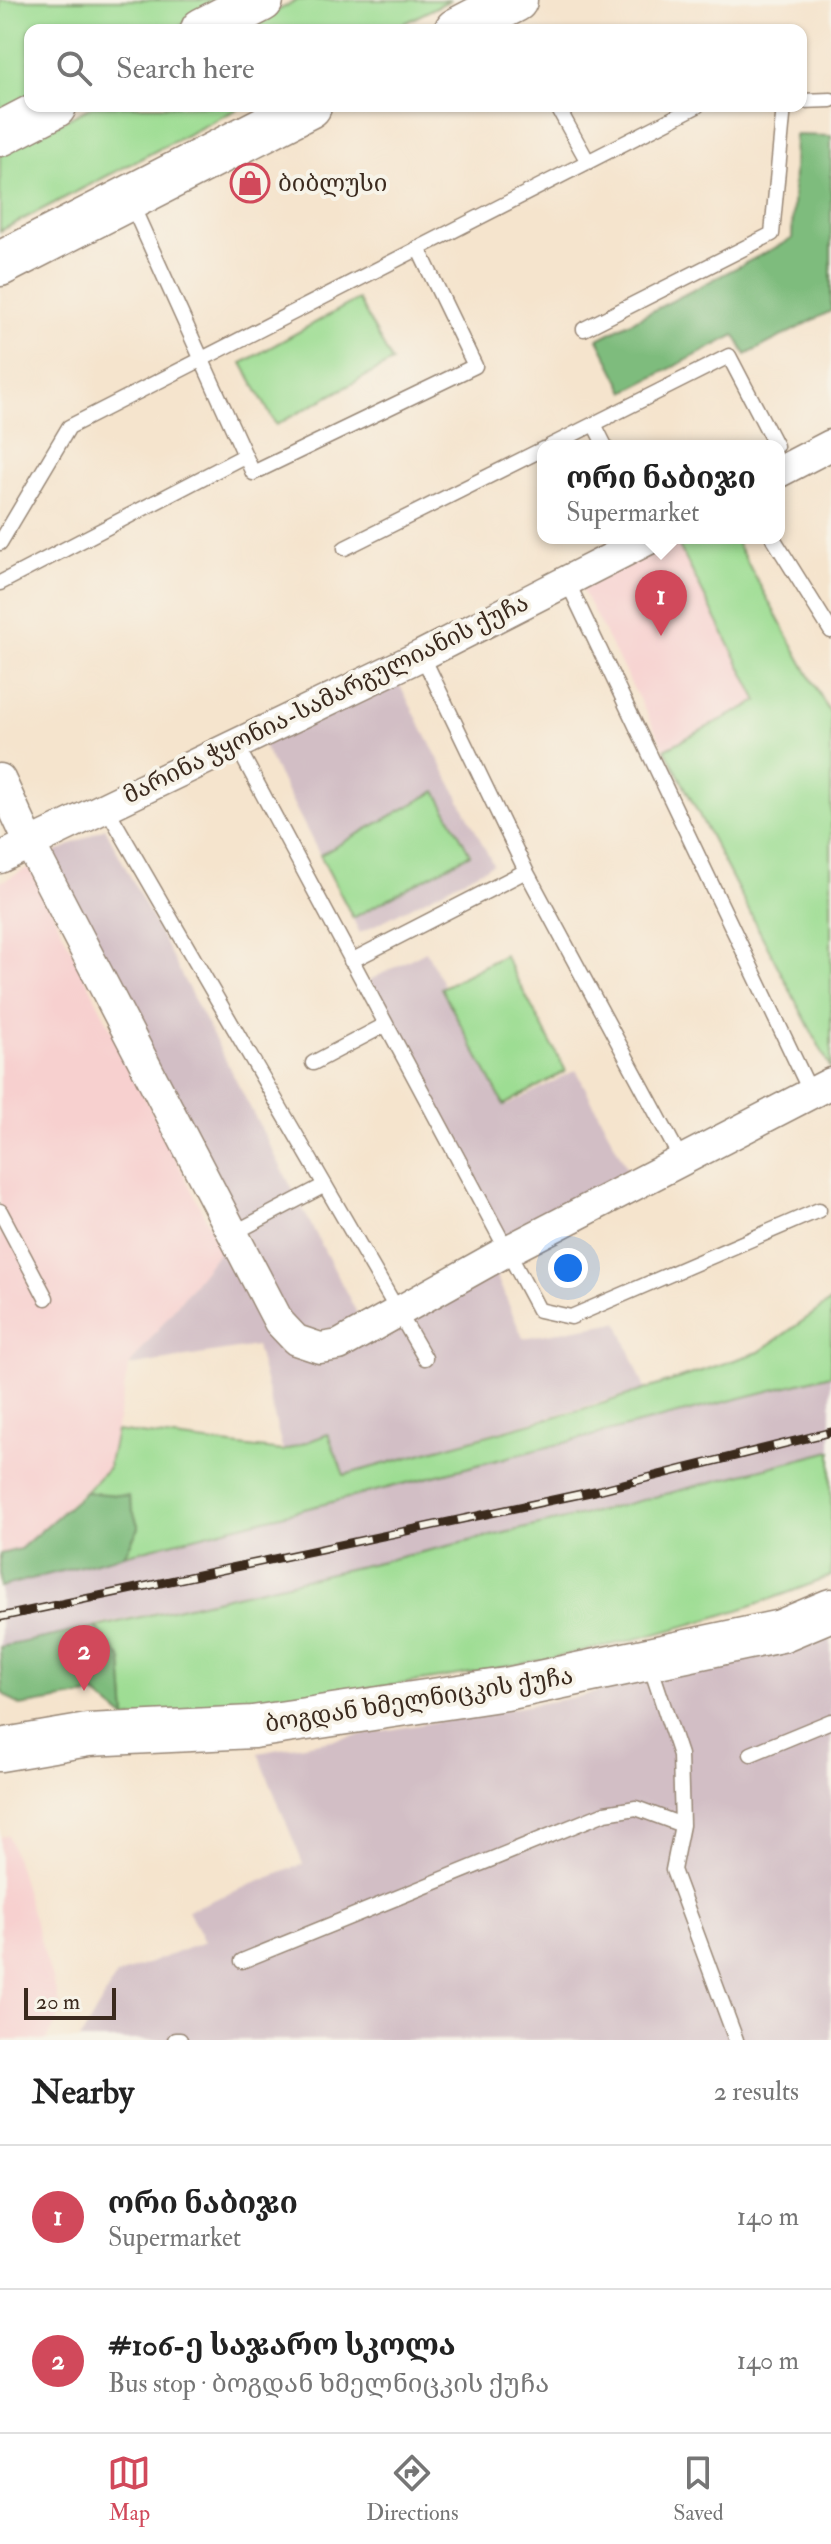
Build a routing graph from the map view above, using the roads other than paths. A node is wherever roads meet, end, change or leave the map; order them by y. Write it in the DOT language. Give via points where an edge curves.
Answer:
graph roads {
  1 [pos="261,0"];
  2 [pos="510,10"];
  3 [pos="215,24"];
  4 [pos="473,24"];
  5 [pos="831,100"];
  6 [pos="807,101"];
  7 [pos="42,112"];
  8 [pos="297,112"];
  9 [pos="560,112"];
  10 [pos="685,112"];
  11 [pos="783,112"];
  12 [pos="0,134"];
  13 [pos="588,162"];
  14 [pos="129,199"];
  15 [pos="418,248"];
  16 [pos="0,264"];
  17 [pos="584,329"];
  18 [pos="201,359"];
  19 [pos="594,424"];
  20 [pos="562,440"];
  21 [pos="602,440"];
  22 [pos="771,440"];
  23 [pos="831,445"];
  24 [pos="537,452"];
  25 [pos="244,456"];
  26 [pos="785,458"];
  27 [pos="0,543"];
  28 [pos="638,544"];
  29 [pos="777,544"];
  30 [pos="345,548"];
  31 [pos="2,577"];
  32 [pos="567,581"];
  33 [pos="831,631"];
  34 [pos="422,655"];
  35 [pos="236,744"];
  36 [pos="0,779"];
  37 [pos="106,807"];
  38 [pos="30,844"];
  39 [pos="0,858"];
  40 [pos="526,871"];
  41 [pos="351,961"];
  42 [pos="385,1025"];
  43 [pos="313,1063"];
  44 [pos="821,1088"];
  45 [pos="683,1161"];
  46 [pos="325,1185"];
  47 [pos="819,1210"];
  48 [pos="0,1211"];
  49 [pos="232,1234"];
  50 [pos="505,1252"];
  51 [pos="46,1298"];
  52 [pos="398,1309"];
  53 [pos="425,1358"];
  54 [pos="831,1610"];
  55 [pos="648,1660"];
  56 [pos="831,1721"];
  57 [pos="0,1750"];
  58 [pos="751,1754"];
  59 [pos="682,1825"];
  60 [pos="242,1961"];
  61 [pos="736,2040"];
  1 -- 3 [label="main road"];
  2 -- 4 [label="main road"];
  5 -- 6 [label="lane"];
  7 -- 12 [label="main road"];
  8 -- 14 [label="main road"];
  9 -- 13 [label="lane"];
  10 -- 13 [label="lane"];
  11 -- 17 [label="lane" via="772,234"];
  13 -- 15 [label="lane"];
  14 -- 16 [label="main road"];
  14 -- 18 [label="lane"];
  15 -- 18 [label="lane"];
  15 -- 25 [label="lane" via="475,366 253,473"];
  18 -- 25 [label="lane"];
  18 -- 27 [label="lane" via="69,427"];
  19 -- 20 [label="lane"];
  19 -- 21 [label="lane"];
  19 -- 22 [label="lane" via="729,356"];
  23 -- 26 [label="street"];
  24 -- 30 [label="lane"];
  25 -- 31 [label="lane"];
  28 -- 32 [label="street, მარინა ჭყონია-სამარგულიანის ქუჩა"];
  29 -- 33 [label="lane"];
  32 -- 34 [label="street, მარინა ჭყონია-სამარგულიანის ქუჩა"];
  32 -- 44 [label="lane"];
  34 -- 35 [label="street, მარინა ჭყონია-სამარგულიანის ქუჩა"];
  34 -- 40 [label="lane"];
  35 -- 37 [label="street, მარინა ჭყონია-სამარგულიანის ქუჩა"];
  35 -- 41 [label="lane"];
  36 -- 38 [label="street"];
  37 -- 38 [label="street, მარინა ჭყონია-სამარგულიანის ქუჩა"];
  37 -- 46 [label="lane"];
  38 -- 39 [label="street, მარინა ჭყონია-სამარგულიანის ქუჩა"];
  38 -- 49 [label="street"];
  40 -- 41 [label="lane"];
  40 -- 45 [label="lane"];
  41 -- 42 [label="lane"];
  42 -- 43 [label="lane"];
  42 -- 50 [label="lane"];
  44 -- 45 [label="street"];
  45 -- 50 [label="street"];
  46 -- 49 [label="lane"];
  46 -- 52 [label="lane"];
  47 -- 50 [label="lane" via="571,1317 539,1310"];
  48 -- 51 [label="lane"];
  49 -- 52 [label="street" via="279,1322 296,1340 320,1348 339,1345"];
  50 -- 52 [label="street"];
  52 -- 53 [label="lane"];
  54 -- 55 [label="main road, ბოგდან ხმელნიცკის ქუჩა" via="781,1631"];
  55 -- 57 [label="main road, ბოგდან ხმელნიცკის ქუჩა" via="506,1689 253,1727 88,1735"];
  55 -- 59 [label="lane" via="680,1755"];
  56 -- 58 [label="lane"];
  59 -- 60 [label="lane" via="636,1808 605,1813"];
  59 -- 61 [label="lane" via="673,1870"];
}
